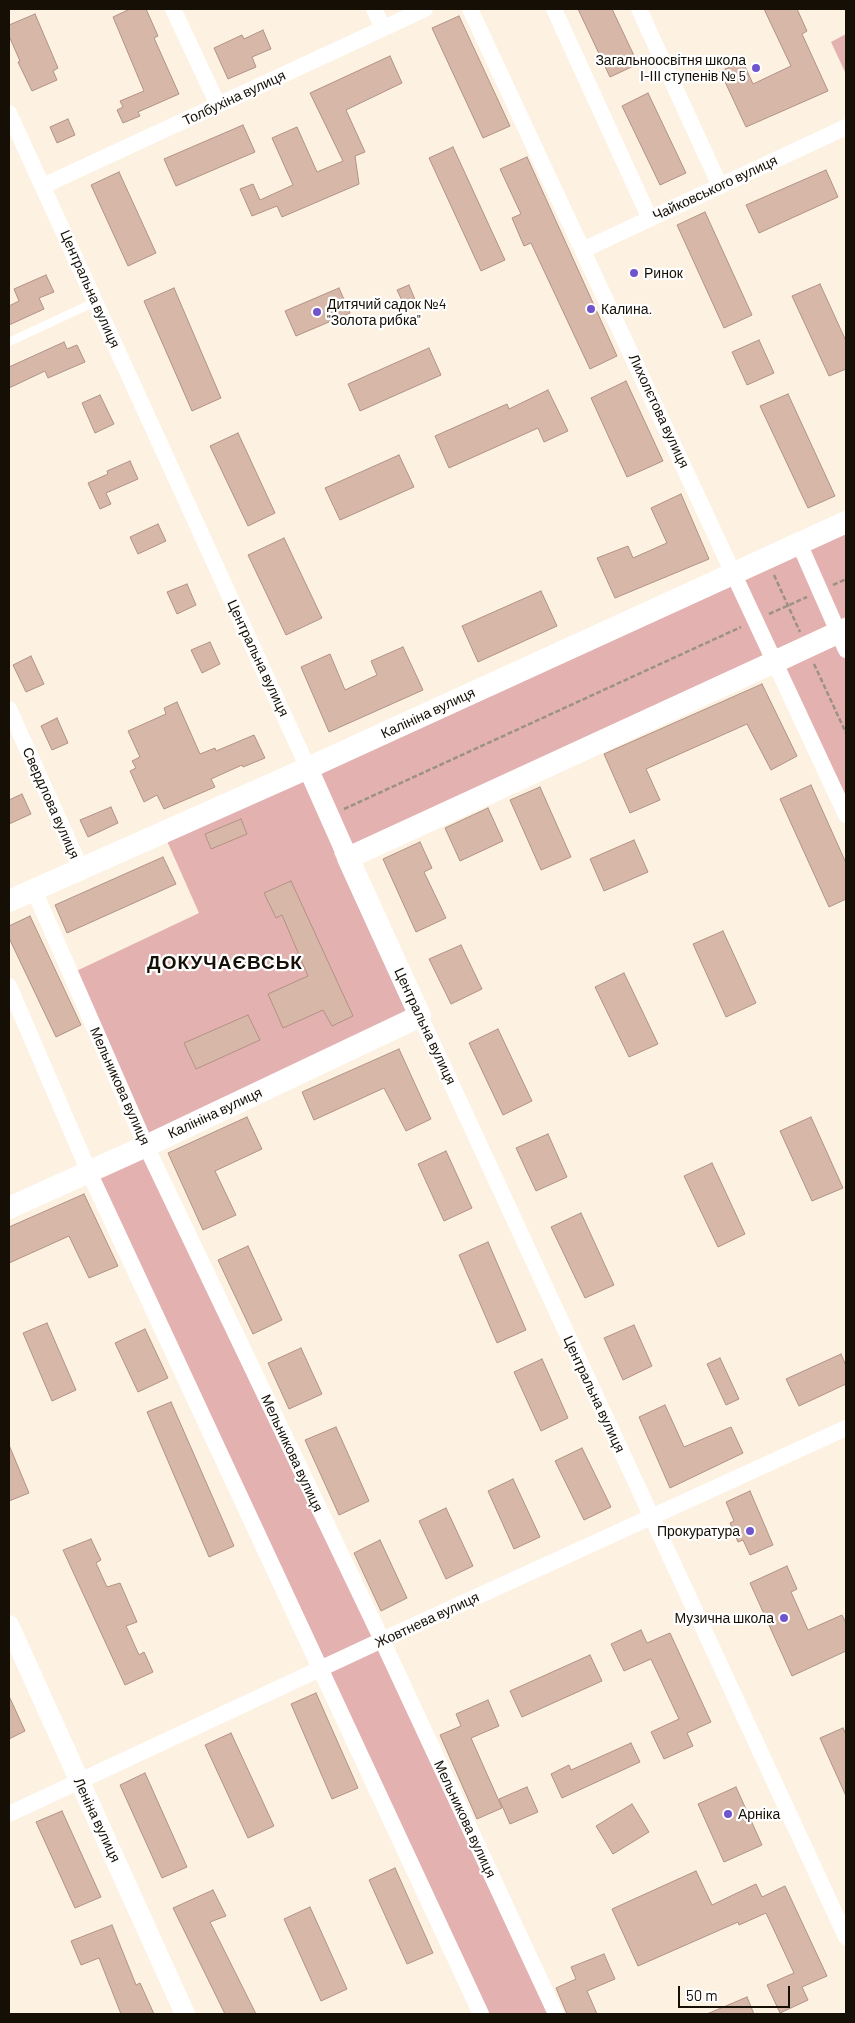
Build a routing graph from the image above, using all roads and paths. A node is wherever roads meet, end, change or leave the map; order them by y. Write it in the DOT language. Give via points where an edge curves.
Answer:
graph roads {
  1 [pos="173,9"];
  2 [pos="374,9"];
  3 [pos="425,9"];
  4 [pos="470,9"];
  5 [pos="554,9"];
  6 [pos="639,9"];
  7 [pos="383,28"];
  8 [pos="218,105"];
  9 [pos="9,113"];
  10 [pos="846,127"];
  11 [pos="43,186"];
  12 [pos="720,186"];
  13 [pos="650,218"];
  14 [pos="583,250"];
  15 [pos="95,302"];
  16 [pos="9,342"];
  17 [pos="846,522"];
  18 [pos="799,543"];
  19 [pos="735,573"];
  20 [pos="846,579"];
  21 [pos="820,591"];
  22 [pos="756,620"];
  23 [pos="844,637"];
  24 [pos="775,662"];
  25 [pos="9,709"];
  26 [pos="308,768"];
  27 [pos="846,815"];
  28 [pos="330,816"];
  29 [pos="348,858"];
  30 [pos="81,869"];
  31 [pos="34,890"];
  32 [pos="9,901"];
  33 [pos="9,986"];
  34 [pos="420,1016"];
  35 [pos="146,1146"];
  36 [pos="89,1172"];
  37 [pos="9,1208"];
  38 [pos="846,1428"];
  39 [pos="651,1518"];
  40 [pos="9,1625"];
  41 [pos="382,1640"];
  42 [pos="320,1670"];
  43 [pos="79,1782"];
  44 [pos="9,1814"];
  45 [pos="846,1938"];
  46 [pos="186,2014"];
  47 [pos="481,2014"];
  48 [pos="556,2014"];
  1 -- 8 [label="street"];
  2 -- 7 [label="street"];
  3 -- 7 [label="street, Толбухіна вулиця"];
  4 -- 14 [label="street, Лихолєтова вулиця"];
  5 -- 13 [label="street"];
  6 -- 12 [label="street"];
  7 -- 8 [label="street, Толбухіна вулиця"];
  8 -- 11 [label="street, Толбухіна вулиця"];
  9 -- 11 [label="street, Центральна вулиця"];
  10 -- 12 [label="street, Чайковського вулиця"];
  11 -- 15 [label="street, Центральна вулиця"];
  12 -- 13 [label="street, Чайковського вулиця"];
  13 -- 14 [label="street, Чайковського вулиця"];
  14 -- 19 [label="street, Лихолєтова вулиця"];
  15 -- 16 [label="lane"];
  15 -- 26 [label="street, Центральна вулиця"];
  17 -- 18 [label="main road, Калініна вулиця"];
  18 -- 19 [label="main road, Калініна вулиця"];
  18 -- 21 [label="street"];
  19 -- 22 [label="street, Лихолєтова вулиця"];
  19 -- 26 [label="main road, Калініна вулиця"];
  20 -- 21 [label="path"];
  21 -- 22 [label="path"];
  21 -- 23 [label="street"];
  22 -- 24 [label="street, Лихолєтова вулиця"];
  22 -- 28 [label="path"];
  23 -- 24 [label="main road"];
  24 -- 27 [label="street, Лихолєтова вулиця"];
  24 -- 29 [label="main road"];
  25 -- 30 [label="street, Свердлова вулиця"];
  26 -- 28 [label="street, Центральна вулиця"];
  26 -- 30 [label="main road, Калініна вулиця"];
  28 -- 29 [label="street, Центральна вулиця"];
  29 -- 34 [label="main road, Центральна вулиця"];
  30 -- 31 [label="main road, Калініна вулиця"];
  31 -- 32 [label="main road, Калініна вулиця"];
  31 -- 35 [label="street, Мельникова вулиця"];
  33 -- 36 [label="street"];
  34 -- 35 [label="main road, Калініна вулиця"];
  34 -- 39 [label="street, Центральна вулиця"];
  35 -- 36 [label="main road, Калініна вулиця"];
  35 -- 41 [label="street, Мельникова вулиця"];
  36 -- 37 [label="main road, Калініна вулиця"];
  36 -- 42 [label="street"];
  38 -- 39 [label="street, Жовтнева вулиця"];
  39 -- 41 [label="street, Жовтнева вулиця"];
  39 -- 45 [label="street, Центральна вулиця"];
  40 -- 43 [label="street, Леніна вулиця"];
  41 -- 42 [label="street, Жовтнева вулиця"];
  41 -- 48 [label="street, Мельникова вулиця"];
  42 -- 43 [label="street, Жовтнева вулиця"];
  42 -- 47 [label="street"];
  43 -- 44 [label="street, Жовтнева вулиця"];
  43 -- 46 [label="street, Леніна вулиця"];
}
